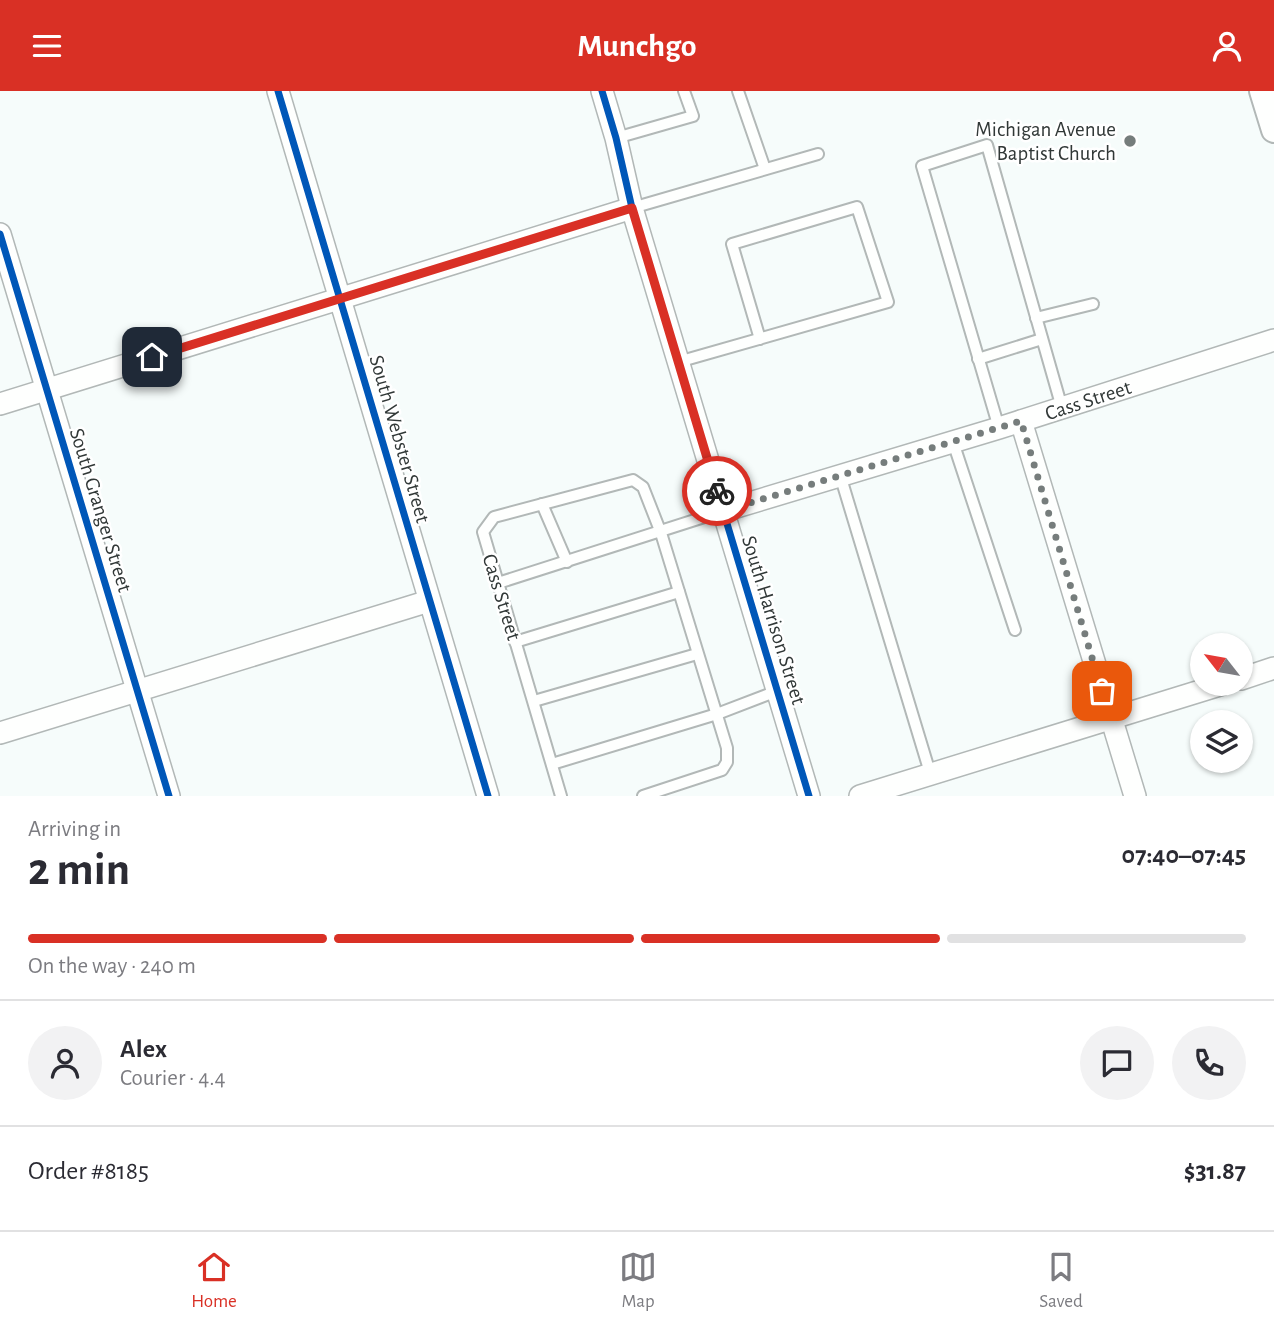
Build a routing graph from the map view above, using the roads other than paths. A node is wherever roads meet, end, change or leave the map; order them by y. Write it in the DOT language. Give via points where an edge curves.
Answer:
graph roads {
  1 [pos="278,91"];
  2 [pos="602,91"];
  3 [pos="684,91"];
  4 [pos="738,91"];
  5 [pos="1262,91"];
  6 [pos="1274,130"];
  7 [pos="616,138"];
  8 [pos="818,154"];
  9 [pos="765,169"];
  10 [pos="632,208"];
  11 [pos="0,234"];
  12 [pos="341,299"];
  13 [pos="1093,304"];
  14 [pos="1036,318"];
  15 [pos="760,338"];
  16 [pos="1042,339"];
  17 [pos="1274,340"];
  18 [pos="978,359"];
  19 [pos="678,362"];
  20 [pos="46,390"];
  21 [pos="0,404"];
  22 [pos="1062,408"];
  23 [pos="1021,421"];
  24 [pos="999,428"];
  25 [pos="953,442"];
  26 [pos="840,475"];
  27 [pos="542,504"];
  28 [pos="723,511"];
  29 [pos="661,533"];
  30 [pos="567,562"];
  31 [pos="498,583"];
  32 [pos="679,592"];
  33 [pos="429,601"];
  34 [pos="1015,631"];
  35 [pos="515,642"];
  36 [pos="697,654"];
  37 [pos="1274,668"];
  38 [pos="1253,675"];
  39 [pos="138,690"];
  40 [pos="777,691"];
  41 [pos="1190,695"];
  42 [pos="534,701"];
  43 [pos="716,714"];
  44 [pos="1111,720"];
  45 [pos="0,733"];
  46 [pos="552,764"];
  47 [pos="931,776"];
  48 [pos="169,796"];
  49 [pos="488,796"];
  50 [pos="561,796"];
  51 [pos="643,796"];
  52 [pos="809,796"];
  53 [pos="860,796"];
  54 [pos="1135,796"];
  1 -- 12 [label="street, South Webster Street"];
  2 -- 7 [label="street, South Harrison Street"];
  3 -- 7 [label="lane" via="693,116"];
  4 -- 9 [label="lane"];
  5 -- 6 [label="street"];
  7 -- 10 [label="street, South Harrison Street"];
  8 -- 9 [label="lane"];
  9 -- 10 [label="lane"];
  10 -- 12 [label="street"];
  10 -- 19 [label="street, South Harrison Street"];
  11 -- 20 [label="street, South Granger Street"];
  12 -- 20 [label="street"];
  12 -- 33 [label="street, South Webster Street"];
  13 -- 14 [label="lane"];
  14 -- 16 [label="lane"];
  14 -- 18 [label="lane" via="987,145 922,166"];
  15 -- 15 [label="lane" via="888,302 857,207 732,244"];
  15 -- 19 [label="lane"];
  16 -- 18 [label="lane"];
  16 -- 22 [label="lane"];
  17 -- 22 [label="street, Cass Street"];
  18 -- 24 [label="lane"];
  19 -- 28 [label="street, South Harrison Street"];
  20 -- 21 [label="street"];
  20 -- 39 [label="street, South Granger Street"];
  22 -- 23 [label="street, Cass Street"];
  23 -- 24 [label="street, Cass Street"];
  23 -- 44 [label="street"];
  24 -- 25 [label="street, Cass Street"];
  25 -- 26 [label="street, Cass Street"];
  25 -- 34 [label="lane"];
  26 -- 28 [label="street, Cass Street"];
  26 -- 47 [label="lane"];
  27 -- 29 [label="lane, Cass Street" via="633,480 643,488"];
  27 -- 30 [label="lane"];
  27 -- 31 [label="lane, Cass Street" via="494,517 483,532"];
  28 -- 29 [label="lane, Cass Street"];
  28 -- 40 [label="street, South Harrison Street"];
  29 -- 30 [label="lane"];
  29 -- 32 [label="lane, Cass Street"];
  30 -- 31 [label="lane"];
  31 -- 35 [label="lane, Cass Street"];
  32 -- 35 [label="lane"];
  32 -- 36 [label="lane, Cass Street"];
  33 -- 39 [label="street"];
  33 -- 49 [label="street, South Webster Street"];
  35 -- 42 [label="lane, Cass Street"];
  36 -- 42 [label="lane"];
  36 -- 43 [label="lane, Cass Street"];
  37 -- 38 [label="street"];
  39 -- 45 [label="street"];
  39 -- 48 [label="street, South Granger Street"];
  40 -- 43 [label="lane"];
  40 -- 52 [label="street, South Harrison Street"];
  41 -- 44 [label="street"];
  42 -- 46 [label="lane, Cass Street"];
  43 -- 46 [label="lane"];
  43 -- 51 [label="lane, Cass Street" via="727,748 722,770"];
  44 -- 47 [label="street"];
  44 -- 54 [label="street"];
  46 -- 50 [label="lane, Cass Street"];
  47 -- 53 [label="street"];
}
